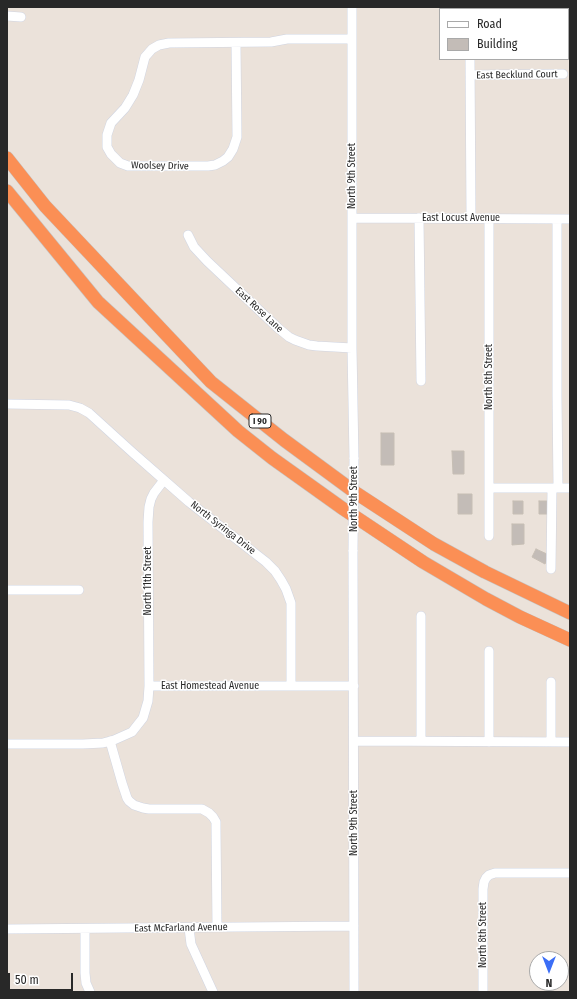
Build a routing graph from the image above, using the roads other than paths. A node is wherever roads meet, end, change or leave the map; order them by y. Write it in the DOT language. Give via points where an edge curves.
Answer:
graph roads {
  1 [pos="352,7"];
  2 [pos="7,16"];
  3 [pos="21,17"];
  4 [pos="352,39"];
  5 [pos="236,43"];
  6 [pos="470,60"];
  7 [pos="563,74"];
  8 [pos="470,75"];
  9 [pos="7,158"];
  10 [pos="7,191"];
  11 [pos="352,218"];
  12 [pos="420,218"];
  13 [pos="471,218"];
  14 [pos="489,218"];
  15 [pos="557,219"];
  16 [pos="570,219"];
  17 [pos="188,235"];
  18 [pos="352,348"];
  19 [pos="421,381"];
  20 [pos="7,404"];
  21 [pos="164,480"];
  22 [pos="489,488"];
  23 [pos="555,488"];
  24 [pos="570,488"];
  25 [pos="489,536"];
  26 [pos="551,569"];
  27 [pos="7,590"];
  28 [pos="78,590"];
  29 [pos="570,613"];
  30 [pos="421,616"];
  31 [pos="570,640"];
  32 [pos="489,650"];
  33 [pos="551,682"];
  34 [pos="149,686"];
  35 [pos="291,686"];
  36 [pos="354,686"];
  37 [pos="110,741"];
  38 [pos="354,741"];
  39 [pos="421,741"];
  40 [pos="489,742"];
  41 [pos="551,742"];
  42 [pos="570,742"];
  43 [pos="7,744"];
  44 [pos="570,873"];
  45 [pos="354,926"];
  46 [pos="217,927"];
  47 [pos="189,928"];
  48 [pos="85,929"];
  49 [pos="7,930"];
  50 [pos="90,992"];
  51 [pos="214,992"];
  52 [pos="354,992"];
  53 [pos="483,992"];
  1 -- 4 [label="street, North 9th Street"];
  2 -- 3 [label="street"];
  4 -- 5 [label="street, Woolsey Drive" via="287,39"];
  4 -- 11 [label="street, North 9th Street"];
  5 -- 5 [label="street, Woolsey Drive" via="169,43 152,49 144,61 133,95 108,131 106,143 111,154 120,163 128,166 208,166 228,157 237,137"];
  6 -- 8 [label="street"];
  7 -- 8 [label="street, East Becklund Court"];
  8 -- 13 [label="street"];
  9 -- 29 [label="highway, I 90" via="45,206 211,382 356,493 434,544"];
  10 -- 31 [label="highway, I 90" via="98,302 238,431 342,508 423,562 520,617"];
  11 -- 12 [label="street, East Locust Avenue"];
  11 -- 18 [label="street, North 9th Street"];
  12 -- 13 [label="street, East Locust Avenue"];
  12 -- 19 [label="street"];
  13 -- 14 [label="street, East Locust Avenue"];
  14 -- 15 [label="street, East Locust Avenue"];
  14 -- 22 [label="street, North 8th Street"];
  15 -- 16 [label="street, East Locust Avenue"];
  15 -- 23 [label="street"];
  17 -- 18 [label="street, East Rose Lane" via="202,256 289,337 309,345"];
  18 -- 36 [label="street, North 9th Street, bridge"];
  20 -- 21 [label="street, North Syringa Drive" via="65,404 80,408 89,413"];
  21 -- 34 [label="street, North 11th Street" via="154,493 149,507"];
  21 -- 35 [label="street, North Syringa Drive" via="266,562 281,580 291,604"];
  22 -- 23 [label="street"];
  22 -- 25 [label="street, North 8th Street"];
  23 -- 24 [label="street"];
  23 -- 26 [label="street"];
  27 -- 28 [label="street"];
  30 -- 39 [label="street"];
  32 -- 40 [label="street"];
  33 -- 41 [label="street"];
  34 -- 35 [label="street, East Homestead Avenue"];
  34 -- 37 [label="street, East Homestead Avenue" via="143,718 132,732"];
  35 -- 36 [label="street, East Homestead Avenue"];
  36 -- 38 [label="street, North 9th Street"];
  37 -- 43 [label="street, East Homestead Avenue" via="83,744"];
  37 -- 46 [label="street" via="129,801 134,805 149,809 202,809 216,822"];
  38 -- 39 [label="street"];
  38 -- 45 [label="street, North 9th Street"];
  39 -- 40 [label="street"];
  40 -- 41 [label="street"];
  41 -- 42 [label="street"];
  44 -- 53 [label="street, North 8th Street" via="495,874 486,878 483,889"];
  45 -- 46 [label="street, East McFarland Avenue"];
  45 -- 52 [label="street, North 9th Street"];
  46 -- 47 [label="street, East McFarland Avenue"];
  47 -- 48 [label="street, East McFarland Avenue"];
  47 -- 51 [label="street" via="191,944"];
  48 -- 49 [label="street, East McFarland Avenue"];
  48 -- 50 [label="street" via="84,973"];
}
